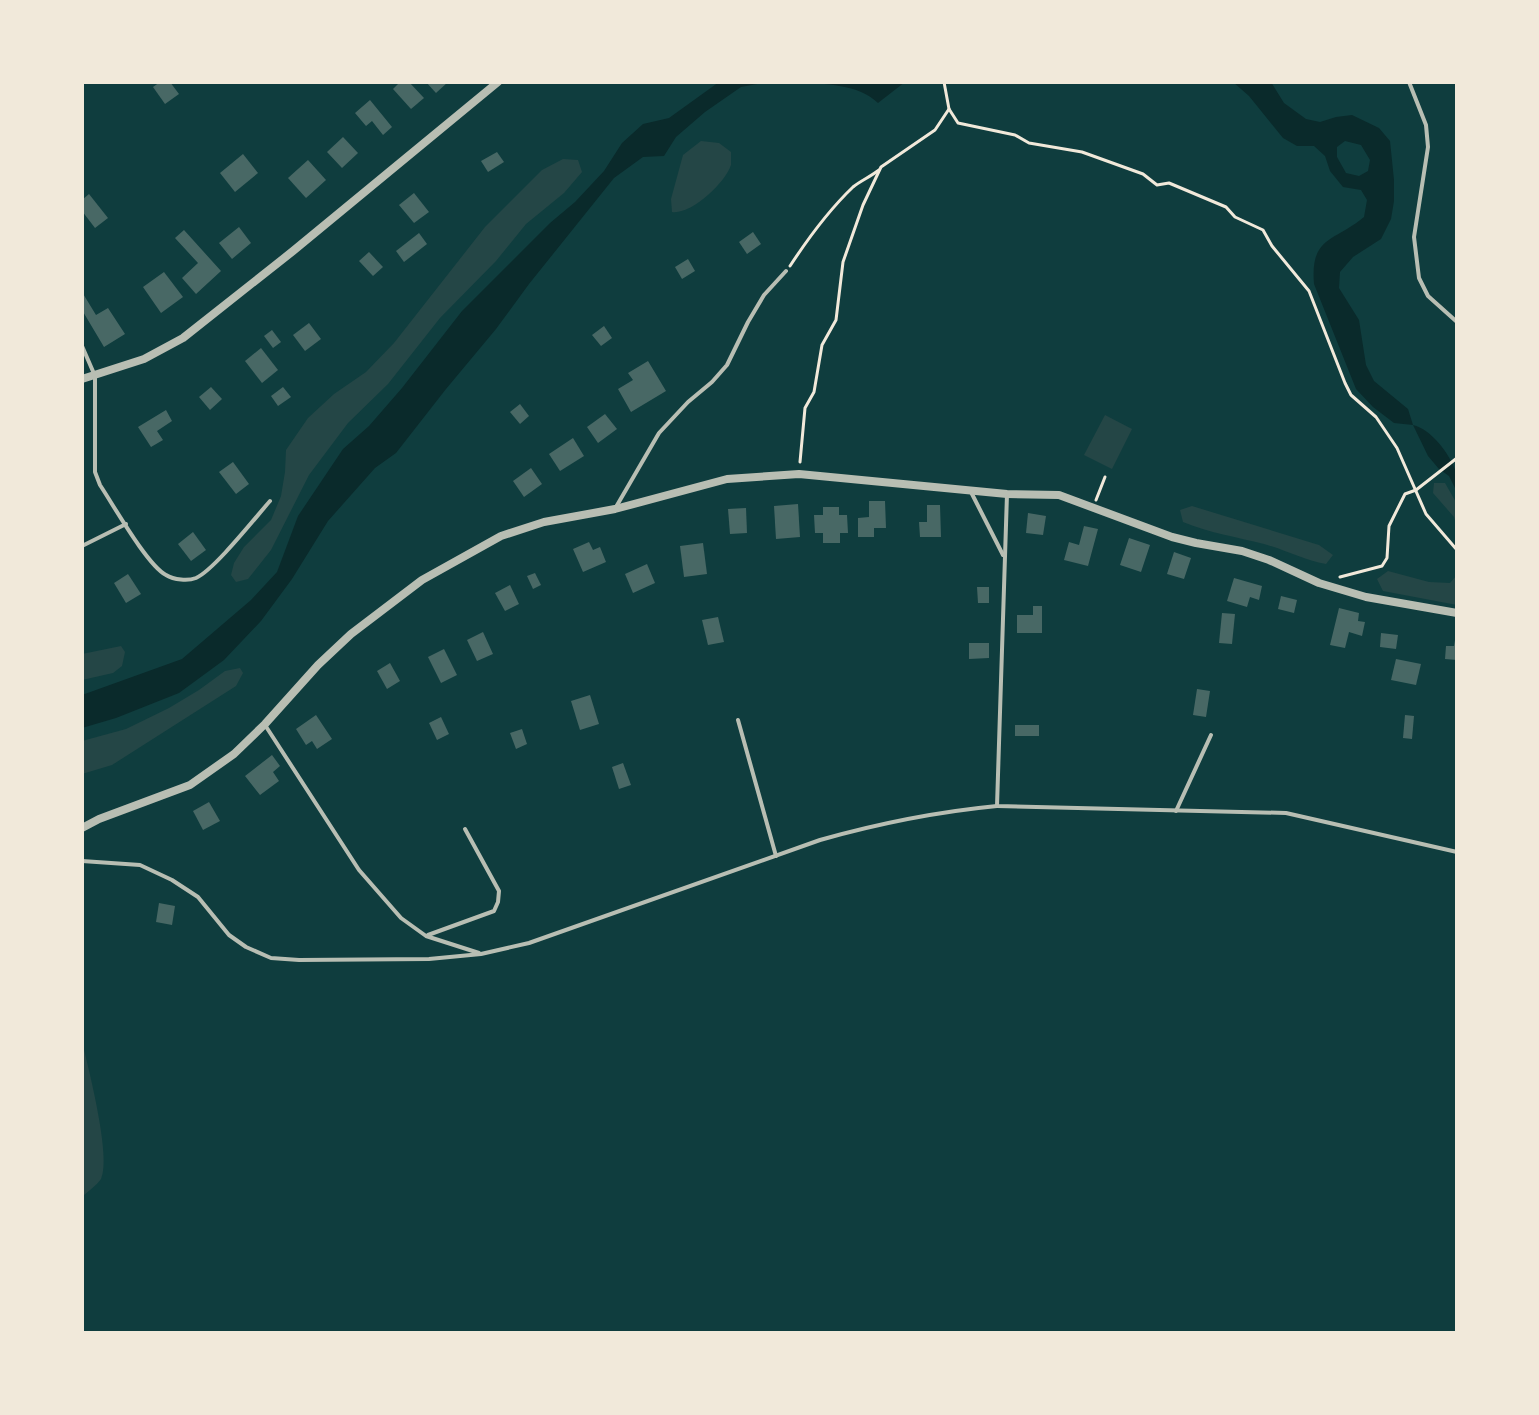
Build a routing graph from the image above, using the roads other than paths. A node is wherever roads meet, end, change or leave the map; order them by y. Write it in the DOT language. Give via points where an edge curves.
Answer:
graph roads {
  1 [pos="498,82"];
  2 [pos="1409,82"];
  3 [pos="786,271"];
  4 [pos="1457,322"];
  5 [pos="82,346"];
  6 [pos="95,376"];
  7 [pos="82,379"];
  8 [pos="969,489"];
  9 [pos="1007,494"];
  10 [pos="270,501"];
  11 [pos="615,509"];
  12 [pos="126,524"];
  13 [pos="82,546"];
  14 [pos="1005,558"];
  15 [pos="1457,613"];
  16 [pos="738,720"];
  17 [pos="265,724"];
  18 [pos="1211,735"];
  19 [pos="997,806"];
  20 [pos="1176,811"];
  21 [pos="82,828"];
  22 [pos="465,829"];
  23 [pos="1457,852"];
  24 [pos="776,856"];
  25 [pos="82,861"];
  26 [pos="426,936"];
  27 [pos="481,954"];
  1 -- 6 [label="street" via="183,338"];
  2 -- 4 [label="lane" via="1426,125 1428,147 1414,237 1419,278 1428,296"];
  3 -- 11 [label="lane" via="764,295 727,365 659,433"];
  5 -- 6 [label="lane"];
  6 -- 7 [label="street"];
  6 -- 12 [label="lane" via="95,472"];
  8 -- 9 [label="street"];
  8 -- 11 [label="street" via="799,474 727,479"];
  8 -- 14 [label="lane"];
  9 -- 14 [label="lane"];
  9 -- 15 [label="street" via="1059,495 1172,537 1242,551 1366,597"];
  10 -- 12 [label="lane" via="195,579 165,575"];
  11 -- 17 [label="street" via="501,536 422,580 351,634"];
  12 -- 13 [label="lane"];
  14 -- 19 [label="lane"];
  16 -- 24 [label="lane"];
  17 -- 21 [label="street" via="190,785"];
  17 -- 26 [label="lane" via="359,870 401,918"];
  18 -- 20 [label="lane"];
  19 -- 20 [label="lane"];
  19 -- 24 [label="lane" via="869,826"];
  20 -- 23 [label="lane" via="1286,813"];
  22 -- 26 [label="lane" via="499,891 498,902 494,911"];
  24 -- 27 [label="lane" via="529,943"];
  25 -- 27 [label="lane" via="140,865 172,880 198,897 229,935 271,958 429,959"];
  26 -- 27 [label="lane"];
}
